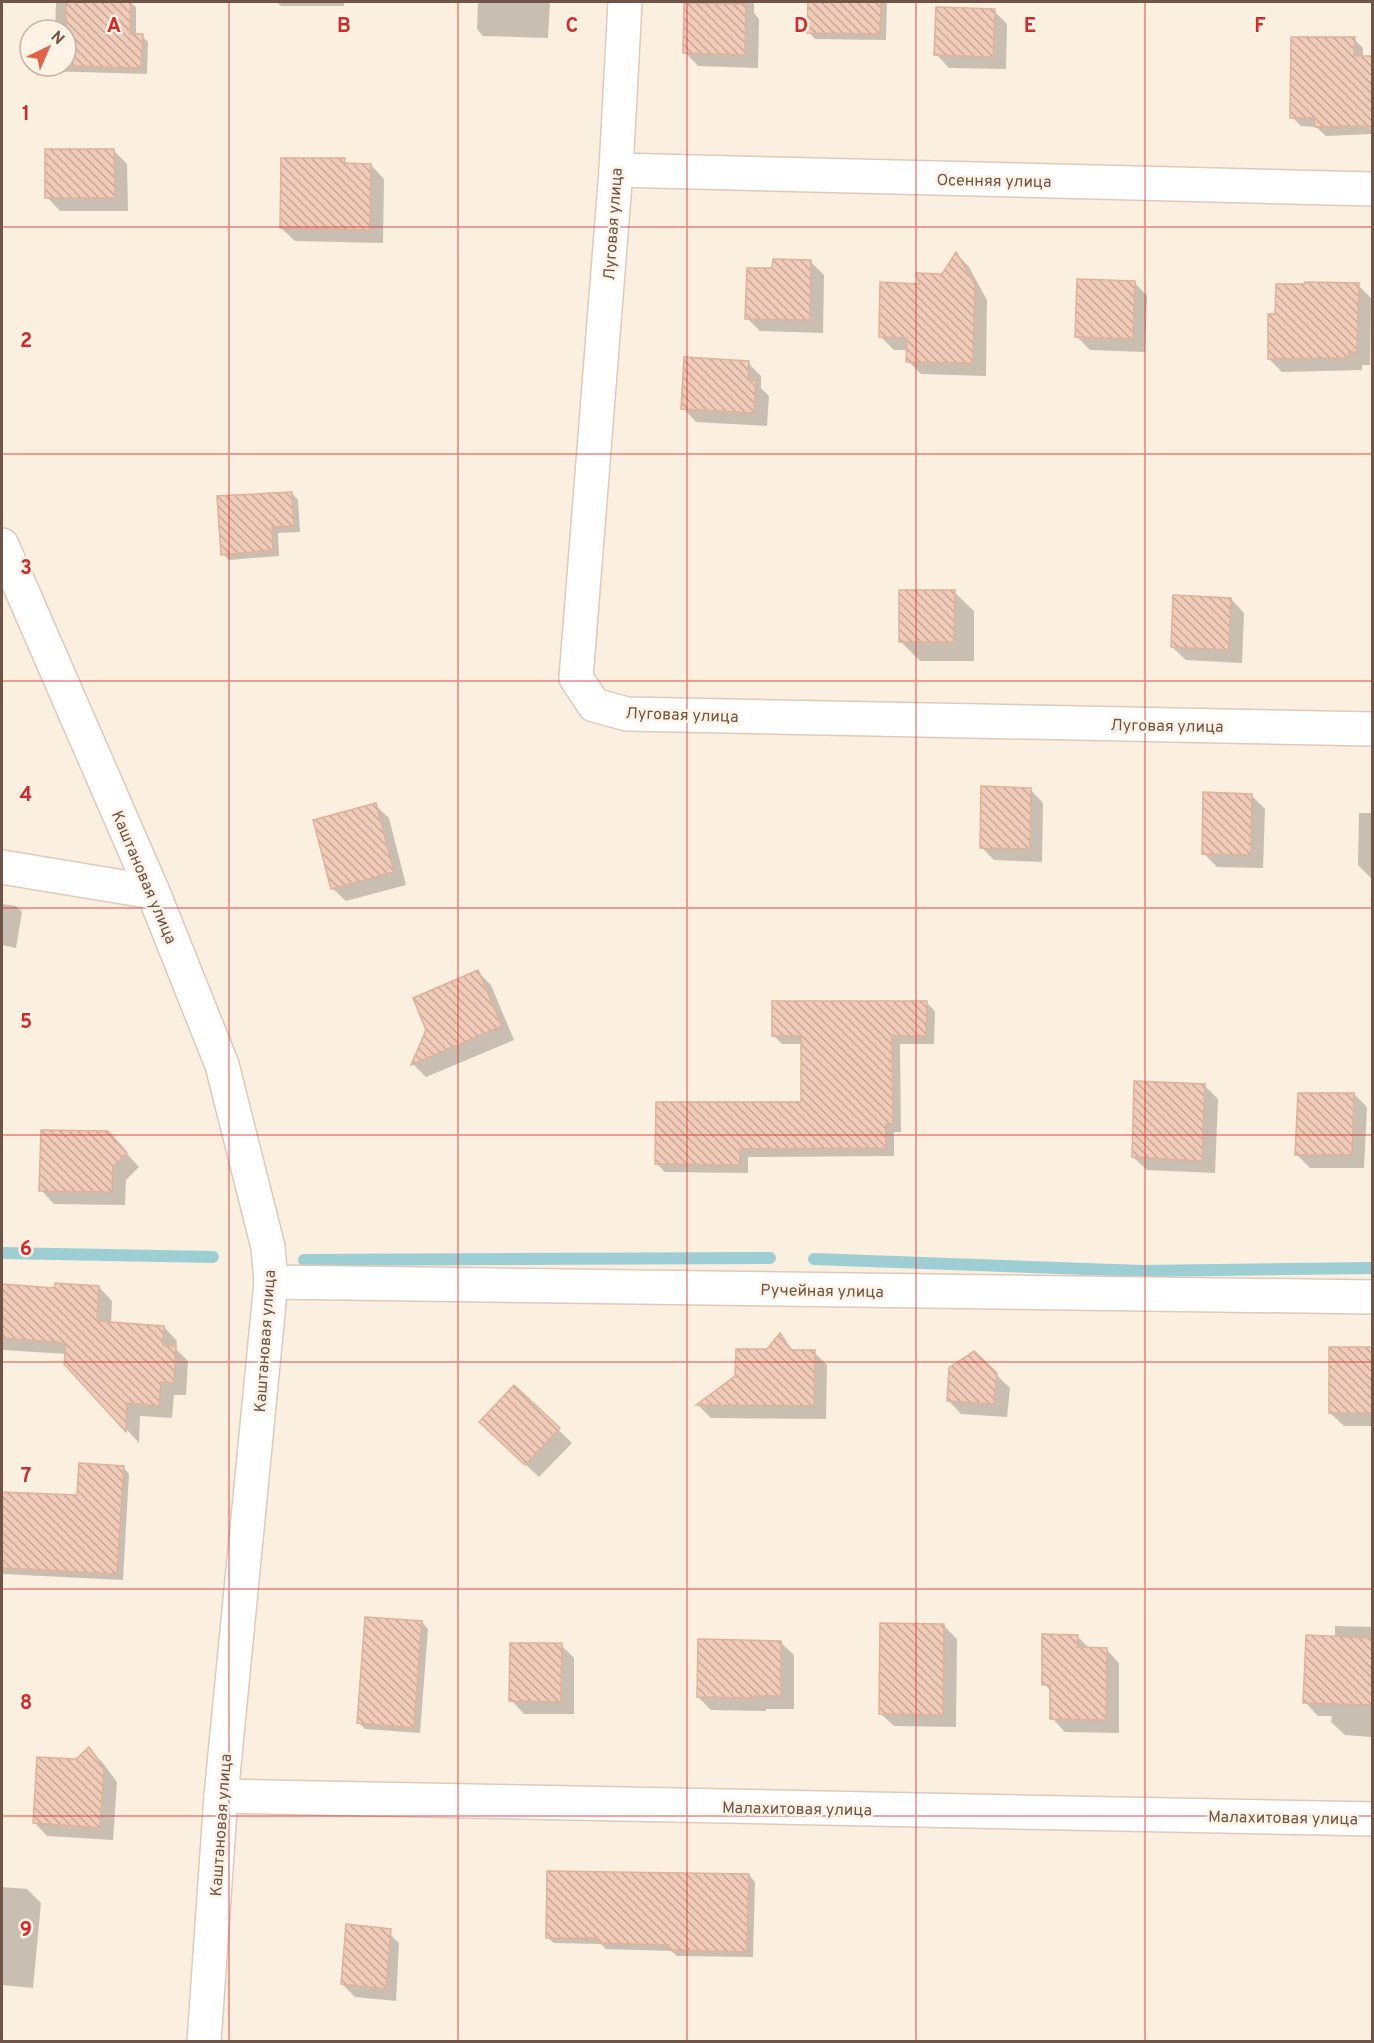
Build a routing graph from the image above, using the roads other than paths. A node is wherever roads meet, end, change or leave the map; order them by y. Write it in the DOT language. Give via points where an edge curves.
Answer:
graph roads {
  1 [pos="625,2"];
  2 [pos="616,170"];
  3 [pos="1372,189"];
  4 [pos="2,545"];
  5 [pos="1372,729"];
  6 [pos="2,867"];
  7 [pos="153,892"];
  8 [pos="271,1282"];
  9 [pos="1372,1298"];
  10 [pos="221,1796"];
  11 [pos="1372,1819"];
  12 [pos="204,2042"];
  1 -- 2 [label="street, Луговая улица"];
  2 -- 3 [label="street, Осенняя улица"];
  2 -- 5 [label="street, Луговая улица" via="576,678 594,705 627,714"];
  4 -- 7 [label="street, Каштановая улица"];
  6 -- 7 [label="street"];
  7 -- 8 [label="street, Каштановая улица" via="222,1065 268,1247"];
  8 -- 9 [label="street, Ручейная улица"];
  8 -- 10 [label="street, Каштановая улица"];
  10 -- 11 [label="street, Малахитовая улица"];
  10 -- 12 [label="street, Каштановая улица"];
}
